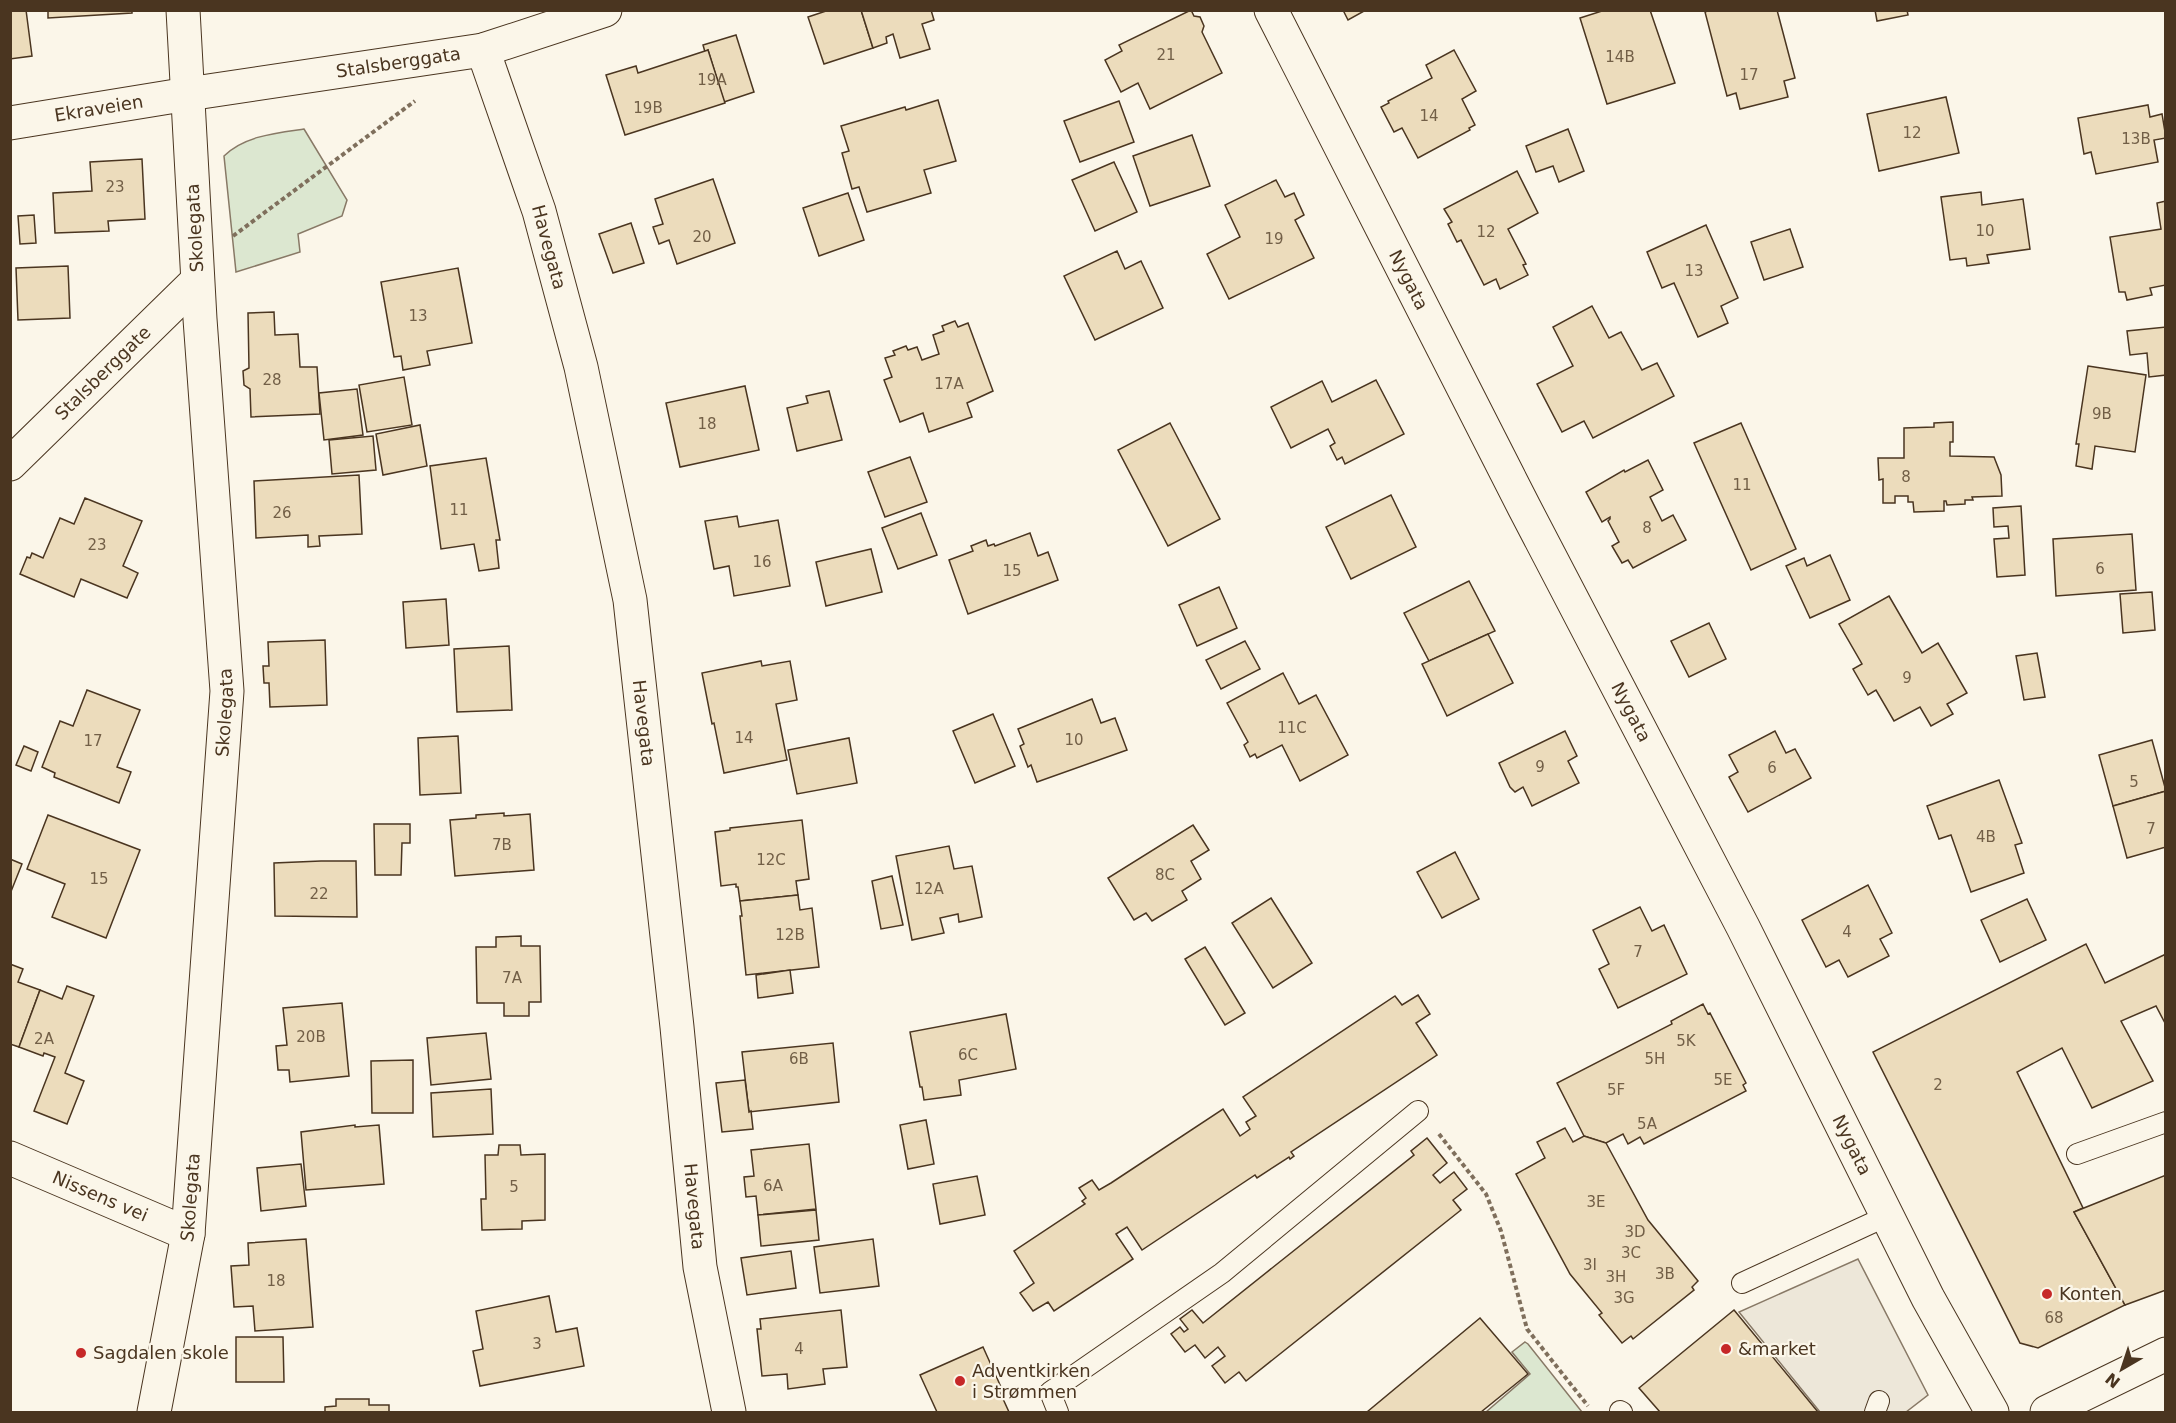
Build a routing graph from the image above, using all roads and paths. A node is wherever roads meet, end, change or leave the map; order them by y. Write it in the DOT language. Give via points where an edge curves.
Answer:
graph roads {
  1 [pos="183,10"];
  2 [pos="604,10"];
  3 [pos="1271,10"];
  4 [pos="483,50"];
  5 [pos="188,94"];
  6 [pos="419,98"];
  7 [pos="10,123"];
  8 [pos="197,281"];
  9 [pos="10,464"];
  10 [pos="1419,1111"];
  11 [pos="2166,1122"];
  12 [pos="2077,1154"];
  13 [pos="10,1158"];
  14 [pos="1887,1216"];
  15 [pos="188,1234"];
  16 [pos="1742,1283"];
  17 [pos="2166,1354"];
  18 [pos="154,1413"];
  19 [pos="729,1413"];
  20 [pos="1058,1413"];
  21 [pos="1593,1413"];
  22 [pos="1992,1413"];
  23 [pos="2047,1413"];
  1 -- 5 [label="street, Skolegata"];
  2 -- 4 [label="street, Stalsberggata"];
  3 -- 14 [label="street, Nygata" via="1743,927"];
  4 -- 5 [label="street, Stalsberggata"];
  4 -- 19 [label="street, Havegata" via="538,211 576,347 630,600 700,1267"];
  5 -- 7 [label="street, Ekraveien"];
  5 -- 8 [label="street, Skolegata"];
  6 -- 8 [label="path" via="225,242"];
  8 -- 9 [label="street, Stalsberggate"];
  8 -- 15 [label="street, Skolegata" via="227,691"];
  10 -- 20 [label="lane" via="1222,1273 1050,1392"];
  10 -- 21 [label="path" via="1486,1194 1501,1232 1527,1329"];
  11 -- 12 [label="lane"];
  13 -- 15 [label="street, Nissens vei"];
  14 -- 16 [label="lane"];
  14 -- 22 [label="street, Nygata"];
  15 -- 18 [label="street, Skolegata"];
  17 -- 23 [label="street"];
}
